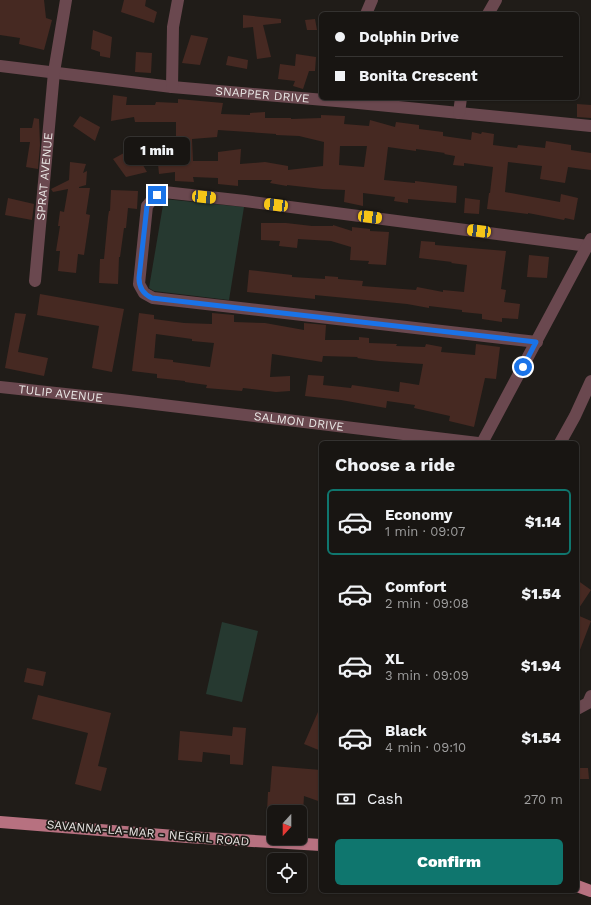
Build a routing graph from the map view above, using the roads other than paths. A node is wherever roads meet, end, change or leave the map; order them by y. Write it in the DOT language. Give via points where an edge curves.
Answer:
graph roads {
  1 [pos="66,0"];
  2 [pos="178,0"];
  3 [pos="372,0"];
  4 [pos="496,0"];
  5 [pos="367,12"];
  6 [pos="489,12"];
  7 [pos="0,66"];
  8 [pos="54,72"];
  9 [pos="172,87"];
  10 [pos="319,98"];
  11 [pos="348,100"];
  12 [pos="461,100"];
  13 [pos="459,113"];
  14 [pos="591,126"];
  15 [pos="590,242"];
  16 [pos="35,281"];
  17 [pos="536,342"];
  18 [pos="591,380"];
  19 [pos="0,387"];
  20 [pos="121,400"];
  21 [pos="461,441"];
  22 [pos="483,441"];
  23 [pos="561,441"];
  24 [pos="591,696"];
  25 [pos="579,708"];
  26 [pos="0,822"];
  27 [pos="319,845"];
  28 [pos="579,887"];
  29 [pos="591,891"];
  1 -- 8 [label="street, SPRAT AVENUE"];
  2 -- 9 [label="street" via="174,27"];
  3 -- 5 [label="street"];
  4 -- 6 [label="street"];
  7 -- 8 [label="street, SNAPPER DRIVE"];
  8 -- 9 [label="street, SNAPPER DRIVE"];
  8 -- 16 [label="street, SPRAT AVENUE"];
  9 -- 10 [label="street, SNAPPER DRIVE"];
  11 -- 13 [label="street, SNAPPER DRIVE"];
  12 -- 13 [label="street"];
  13 -- 14 [label="street, SNAPPER DRIVE"];
  15 -- 17 [label="street"];
  15 -- 17 [label="street" via="164,192 157,195 147,206 139,284 144,293 152,298"];
  17 -- 22 [label="street"];
  18 -- 23 [label="street"];
  19 -- 20 [label="street, TULIP AVENUE"];
  20 -- 21 [label="street, SALMON DRIVE"];
  24 -- 25 [label="street" via="588,703"];
  26 -- 27 [label="main road, SAVANNA-LA-MAR - NEGRIL ROAD"];
  28 -- 29 [label="main road"];
}
